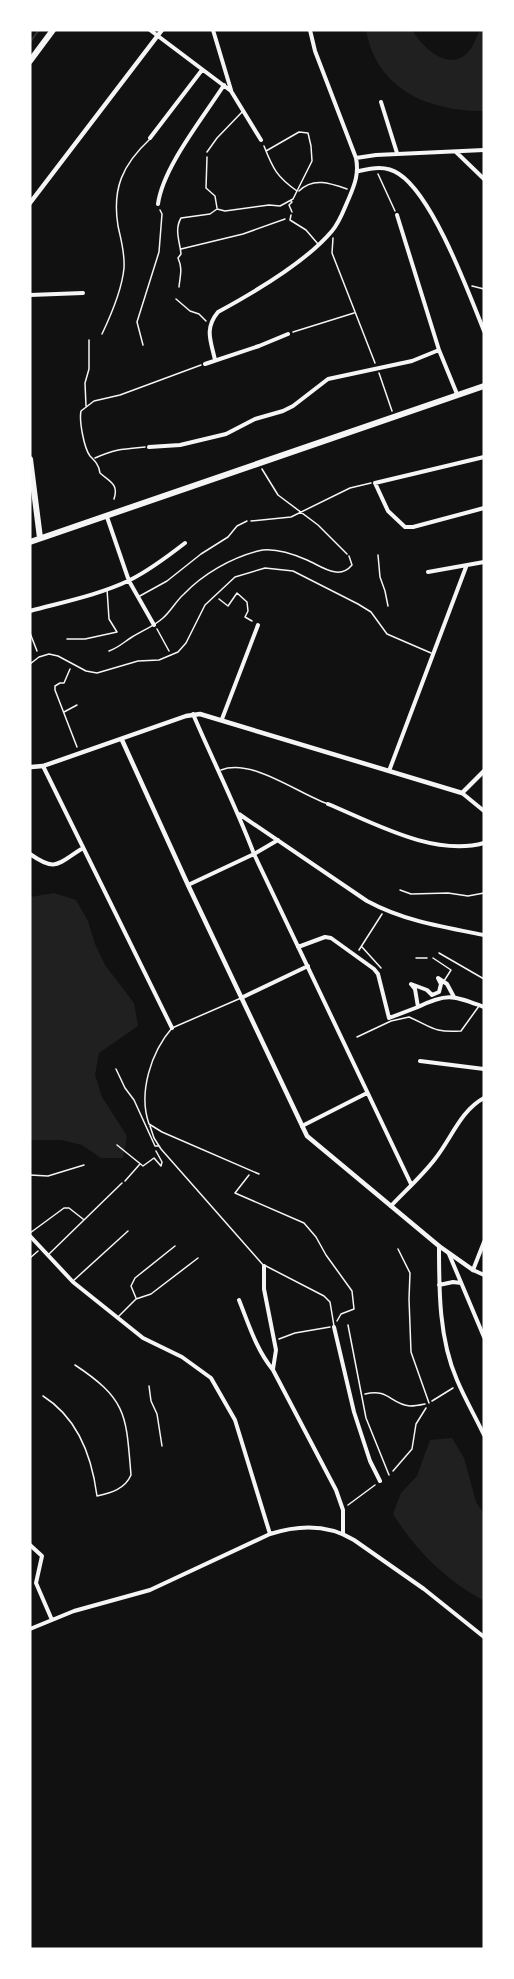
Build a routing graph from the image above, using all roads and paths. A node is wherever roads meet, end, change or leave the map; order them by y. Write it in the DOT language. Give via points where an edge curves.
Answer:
graph roads {
  1 [pos="53,30"];
  2 [pos="150,30"];
  3 [pos="162,30"];
  4 [pos="213,30"];
  5 [pos="310,30"];
  6 [pos="158,36"];
  7 [pos="30,61"];
  8 [pos="202,70"];
  9 [pos="225,85"];
  10 [pos="231,91"];
  11 [pos="381,102"];
  12 [pos="243,111"];
  13 [pos="150,138"];
  14 [pos="261,140"];
  15 [pos="484,150"];
  16 [pos="266,151"];
  17 [pos="207,152"];
  18 [pos="456,152"];
  19 [pos="397,153"];
  20 [pos="356,158"];
  21 [pos="376,168"];
  22 [pos="358,171"];
  23 [pos="484,178"];
  24 [pos="352,191"];
  25 [pos="298,192"];
  26 [pos="290,200"];
  27 [pos="30,203"];
  28 [pos="158,204"];
  29 [pos="217,209"];
  30 [pos="291,215"];
  31 [pos="397,215"];
  32 [pos="333,231"];
  33 [pos="318,244"];
  34 [pos="181,249"];
  35 [pos="463,282"];
  36 [pos="179,287"];
  37 [pos="484,289"];
  38 [pos="83,293"];
  39 [pos="30,295"];
  40 [pos="176,299"];
  41 [pos="355,312"];
  42 [pos="484,330"];
  43 [pos="102,334"];
  44 [pos="209,334"];
  45 [pos="288,334"];
  46 [pos="89,340"];
  47 [pos="143,345"];
  48 [pos="440,350"];
  49 [pos="215,360"];
  50 [pos="205,364"];
  51 [pos="378,369"];
  52 [pos="484,386"];
  53 [pos="457,394"];
  54 [pos="86,407"];
  55 [pos="394,417"];
  56 [pos="149,447"];
  57 [pos="484,457"];
  58 [pos="30,459"];
  59 [pos="94,459"];
  60 [pos="259,463"];
  61 [pos="375,483"];
  62 [pos="114,499"];
  63 [pos="484,508"];
  64 [pos="301,514"];
  65 [pos="107,517"];
  66 [pos="247,521"];
  67 [pos="40,538"];
  68 [pos="30,542"];
  69 [pos="185,543"];
  70 [pos="378,555"];
  71 [pos="349,556"];
  72 [pos="484,562"];
  73 [pos="466,567"];
  74 [pos="428,572"];
  75 [pos="129,581"];
  76 [pos="107,589"];
  77 [pos="216,595"];
  78 [pos="138,597"];
  79 [pos="387,606"];
  80 [pos="30,610"];
  81 [pos="258,625"];
  82 [pos="154,626"];
  83 [pos="30,633"];
  84 [pos="67,639"];
  85 [pos="109,651"];
  86 [pos="433,654"];
  87 [pos="171,655"];
  88 [pos="39,657"];
  89 [pos="30,664"];
  90 [pos="72,664"];
  91 [pos="77,705"];
  92 [pos="63,712"];
  93 [pos="193,714"];
  94 [pos="222,719"];
  95 [pos="122,740"];
  96 [pos="80,754"];
  97 [pos="43,766"];
  98 [pos="30,767"];
  99 [pos="217,771"];
  100 [pos="389,771"];
  101 [pos="484,771"];
  102 [pos="462,793"];
  103 [pos="328,804"];
  104 [pos="484,811"];
  105 [pos="238,813"];
  106 [pos="278,840"];
  107 [pos="484,843"];
  108 [pos="83,848"];
  109 [pos="30,854"];
  110 [pos="254,854"];
  111 [pos="188,885"];
  112 [pos="400,890"];
  113 [pos="484,893"];
  114 [pos="384,910"];
  115 [pos="484,935"];
  116 [pos="362,946"];
  117 [pos="298,947"];
  118 [pos="439,953"];
  119 [pos="356,955"];
  120 [pos="416,958"];
  121 [pos="427,958"];
  122 [pos="433,958"];
  123 [pos="308,966"];
  124 [pos="378,977"];
  125 [pos="484,980"];
  126 [pos="444,982"];
  127 [pos="454,997"];
  128 [pos="241,998"];
  129 [pos="482,1006"];
  130 [pos="418,1007"];
  131 [pos="172,1029"];
  132 [pos="357,1037"];
  133 [pos="420,1061"];
  134 [pos="116,1069"];
  135 [pos="484,1070"];
  136 [pos="367,1094"];
  137 [pos="484,1098"];
  138 [pos="149,1124"];
  139 [pos="302,1126"];
  140 [pos="117,1145"];
  141 [pos="159,1146"];
  142 [pos="141,1163"];
  143 [pos="84,1165"];
  144 [pos="250,1172"];
  145 [pos="259,1174"];
  146 [pos="30,1175"];
  147 [pos="122,1184"];
  148 [pos="411,1184"];
  149 [pos="391,1206"];
  150 [pos="83,1220"];
  151 [pos="128,1231"];
  152 [pos="30,1235"];
  153 [pos="484,1242"];
  154 [pos="175,1246"];
  155 [pos="439,1246"];
  156 [pos="42,1249"];
  157 [pos="398,1249"];
  158 [pos="449,1254"];
  159 [pos="48,1256"];
  160 [pos="30,1258"];
  161 [pos="198,1258"];
  162 [pos="264,1265"];
  163 [pos="484,1270"];
  164 [pos="475,1271"];
  165 [pos="484,1275"];
  166 [pos="73,1282"];
  167 [pos="461,1283"];
  168 [pos="439,1285"];
  169 [pos="136,1299"];
  170 [pos="239,1299"];
  171 [pos="117,1318"];
  172 [pos="348,1325"];
  173 [pos="334,1327"];
  174 [pos="484,1337"];
  175 [pos="274,1340"];
  176 [pos="75,1365"];
  177 [pos="273,1370"];
  178 [pos="459,1385"];
  179 [pos="149,1386"];
  180 [pos="361,1395"];
  181 [pos="43,1396"];
  182 [pos="429,1403"];
  183 [pos="484,1434"];
  184 [pos="162,1446"];
  185 [pos="389,1475"];
  186 [pos="380,1481"];
  187 [pos="343,1510"];
  188 [pos="343,1533"];
  189 [pos="270,1534"];
  190 [pos="30,1545"];
  191 [pos="52,1620"];
  192 [pos="30,1629"];
  193 [pos="484,1637"];
  1 -- 7 [label="main road"];
  2 -- 6 [label="street"];
  3 -- 6 [label="street"];
  4 -- 10 [label="street"];
  5 -- 20 [label="street"];
  6 -- 8 [label="street"];
  6 -- 27 [label="street"];
  8 -- 9 [label="street"];
  8 -- 13 [label="street"];
  9 -- 10 [label="street"];
  9 -- 28 [label="street" via="173,162"];
  10 -- 12 [label="street"];
  11 -- 19 [label="street"];
  12 -- 14 [label="street"];
  12 -- 17 [label="lane"];
  13 -- 43 [label="lane" via="125,167 120,181 116,208 124,269 114,308"];
  14 -- 16 [label="path"];
  15 -- 18 [label="street"];
  16 -- 25 [label="path" via="283,181"];
  16 -- 25 [label="path" via="299,132 308,133 312,161"];
  17 -- 29 [label="path" via="206,188 215,196"];
  18 -- 19 [label="street"];
  18 -- 23 [label="street"];
  19 -- 20 [label="street"];
  20 -- 22 [label="street"];
  21 -- 22 [label="street"];
  21 -- 31 [label="path"];
  21 -- 35 [label="street" via="399,174 418,195 440,230"];
  22 -- 24 [label="street"];
  24 -- 25 [label="path" via="322,181"];
  24 -- 32 [label="street"];
  25 -- 26 [label="path"];
  26 -- 29 [label="path" via="280,206"];
  26 -- 30 [label="path"];
  28 -- 47 [label="path" via="162,214 159,252 136,322"];
  29 -- 34 [label="path" via="178,221"];
  30 -- 33 [label="lane" via="290,220"];
  30 -- 34 [label="path" via="243,234"];
  31 -- 48 [label="street"];
  32 -- 33 [label="street"];
  32 -- 41 [label="path" via="332,253"];
  33 -- 44 [label="street" via="218,312 209,326"];
  34 -- 36 [label="path"];
  35 -- 37 [label="path"];
  35 -- 42 [label="street"];
  38 -- 39 [label="street"];
  40 -- 44 [label="path" via="206,320"];
  41 -- 45 [label="path"];
  41 -- 51 [label="path"];
  44 -- 49 [label="street"];
  45 -- 49 [label="street"];
  46 -- 54 [label="path"];
  48 -- 51 [label="street"];
  48 -- 53 [label="street"];
  49 -- 50 [label="street"];
  50 -- 54 [label="path"];
  51 -- 55 [label="path"];
  51 -- 56 [label="street" via="328,379 293,406 226,434 192,443"];
  52 -- 53 [label="main road"];
  53 -- 55 [label="main road"];
  54 -- 59 [label="path" via="81,411 81,428"];
  55 -- 60 [label="main road"];
  56 -- 59 [label="path" via="116,449"];
  57 -- 61 [label="street"];
  58 -- 67 [label="main road"];
  59 -- 62 [label="path" via="115,487"];
  60 -- 64 [label="path" via="278,495"];
  60 -- 65 [label="main road"];
  61 -- 63 [label="street" via="393,518 405,527"];
  61 -- 64 [label="path" via="350,488"];
  64 -- 66 [label="path"];
  64 -- 71 [label="path"];
  65 -- 67 [label="main road"];
  65 -- 75 [label="street"];
  66 -- 78 [label="lane" via="167,581"];
  67 -- 68 [label="main road"];
  69 -- 75 [label="street"];
  70 -- 79 [label="lane"];
  71 -- 82 [label="lane" via="352,565 348,570 331,572 274,550 249,554 211,572"];
  72 -- 73 [label="street"];
  73 -- 74 [label="street"];
  73 -- 86 [label="street"];
  75 -- 76 [label="street"];
  75 -- 78 [label="street"];
  76 -- 80 [label="street"];
  76 -- 84 [label="lane" via="109,619 117,632"];
  77 -- 81 [label="path" via="228,606 237,593 247,602 245,617"];
  77 -- 86 [label="lane" via="235,576 265,568 293,572 371,612 387,634"];
  77 -- 87 [label="lane" via="205,605 186,643"];
  78 -- 82 [label="street"];
  81 -- 94 [label="street"];
  82 -- 85 [label="lane"];
  82 -- 87 [label="path"];
  83 -- 88 [label="path"];
  86 -- 100 [label="street"];
  87 -- 90 [label="lane" via="98,673"];
  88 -- 89 [label="lane"];
  88 -- 90 [label="lane" via="49,654"];
  90 -- 92 [label="path" via="64,683 55,690"];
  91 -- 92 [label="path"];
  92 -- 96 [label="path"];
  93 -- 94 [label="street"];
  93 -- 95 [label="street"];
  93 -- 99 [label="street"];
  94 -- 100 [label="street"];
  95 -- 96 [label="street"];
  95 -- 111 [label="street"];
  96 -- 97 [label="street"];
  97 -- 98 [label="street"];
  97 -- 108 [label="street"];
  99 -- 103 [label="lane" via="234,767 262,773"];
  99 -- 105 [label="street"];
  100 -- 102 [label="street"];
  101 -- 102 [label="street"];
  102 -- 104 [label="street"];
  103 -- 107 [label="street" via="422,842 456,847"];
  105 -- 106 [label="street"];
  105 -- 110 [label="street"];
  106 -- 110 [label="street"];
  106 -- 114 [label="street"];
  108 -- 109 [label="street" via="54,865 46,865"];
  108 -- 131 [label="street"];
  110 -- 111 [label="street"];
  110 -- 117 [label="street"];
  111 -- 128 [label="street"];
  112 -- 113 [label="lane" via="411,894"];
  114 -- 115 [label="street" via="422,923"];
  114 -- 116 [label="path"];
  116 -- 119 [label="path"];
  116 -- 124 [label="path" via="384,974"];
  117 -- 119 [label="street" via="327,937"];
  117 -- 123 [label="street"];
  118 -- 125 [label="lane"];
  119 -- 124 [label="street"];
  120 -- 121 [label="lane"];
  122 -- 126 [label="lane" via="451,970"];
  123 -- 128 [label="street"];
  123 -- 136 [label="street"];
  124 -- 130 [label="street" via="389,1018"];
  126 -- 127 [label="street"];
  126 -- 130 [label="street" via="438,978 439,992 432,995 411,984"];
  127 -- 129 [label="street"];
  127 -- 130 [label="street" via="441,997"];
  128 -- 131 [label="lane"];
  128 -- 139 [label="street"];
  129 -- 132 [label="lane" via="461,1031 429,1029 409,1017"];
  131 -- 138 [label="lane" via="161,1041 148,1077 145,1098"];
  133 -- 135 [label="street"];
  134 -- 141 [label="lane" via="155,1146"];
  136 -- 139 [label="street"];
  136 -- 148 [label="street"];
  137 -- 148 [label="street" via="466,1113 437,1156"];
  138 -- 141 [label="lane"];
  138 -- 145 [label="lane"];
  139 -- 149 [label="street" via="314,1143"];
  140 -- 142 [label="path"];
  141 -- 142 [label="path" via="155,1150 161,1166 154,1158 143,1166"];
  141 -- 162 [label="lane"];
  142 -- 147 [label="path"];
  143 -- 146 [label="path" via="48,1176"];
  144 -- 173 [label="path" via="236,1193 304,1223 352,1291 354,1309 341,1314"];
  147 -- 150 [label="lane"];
  148 -- 149 [label="street"];
  149 -- 155 [label="street"];
  150 -- 152 [label="lane" via="64,1208"];
  150 -- 159 [label="lane"];
  151 -- 166 [label="lane"];
  152 -- 156 [label="street"];
  153 -- 164 [label="street"];
  154 -- 169 [label="lane" via="135,1278 131,1286"];
  155 -- 158 [label="street"];
  155 -- 168 [label="street"];
  156 -- 159 [label="street"];
  156 -- 160 [label="path"];
  157 -- 182 [label="lane" via="411,1273 411,1352"];
  158 -- 164 [label="street"];
  158 -- 167 [label="street"];
  159 -- 166 [label="street"];
  161 -- 169 [label="lane" via="150,1294"];
  162 -- 173 [label="lane" via="324,1296 330,1302"];
  162 -- 175 [label="street" via="264,1289"];
  163 -- 164 [label="street"];
  164 -- 165 [label="street"];
  166 -- 171 [label="street"];
  167 -- 168 [label="street"];
  167 -- 174 [label="street"];
  168 -- 178 [label="street" via="447,1350"];
  169 -- 171 [label="lane"];
  170 -- 177 [label="street" via="255,1343"];
  171 -- 189 [label="street" via="143,1338 187,1360 212,1378 235,1420"];
  172 -- 180 [label="lane"];
  173 -- 175 [label="path"];
  173 -- 186 [label="street" via="354,1412"];
  175 -- 177 [label="street"];
  176 -- 181 [label="lane" via="117,1401 125,1418 131,1475 128,1484 97,1496 81,1437 57,1405"];
  177 -- 187 [label="street"];
  178 -- 182 [label="path"];
  178 -- 183 [label="street"];
  179 -- 184 [label="lane"];
  180 -- 182 [label="path" via="377,1391 412,1406"];
  180 -- 185 [label="lane"];
  182 -- 185 [label="path" via="416,1424 412,1449"];
  186 -- 187 [label="path"];
  187 -- 188 [label="street"];
  188 -- 189 [label="street" via="306,1527"];
  188 -- 193 [label="street" via="424,1589"];
  189 -- 191 [label="street" via="150,1590"];
  190 -- 191 [label="street" via="42,1556 36,1583"];
  191 -- 192 [label="street"];
}
